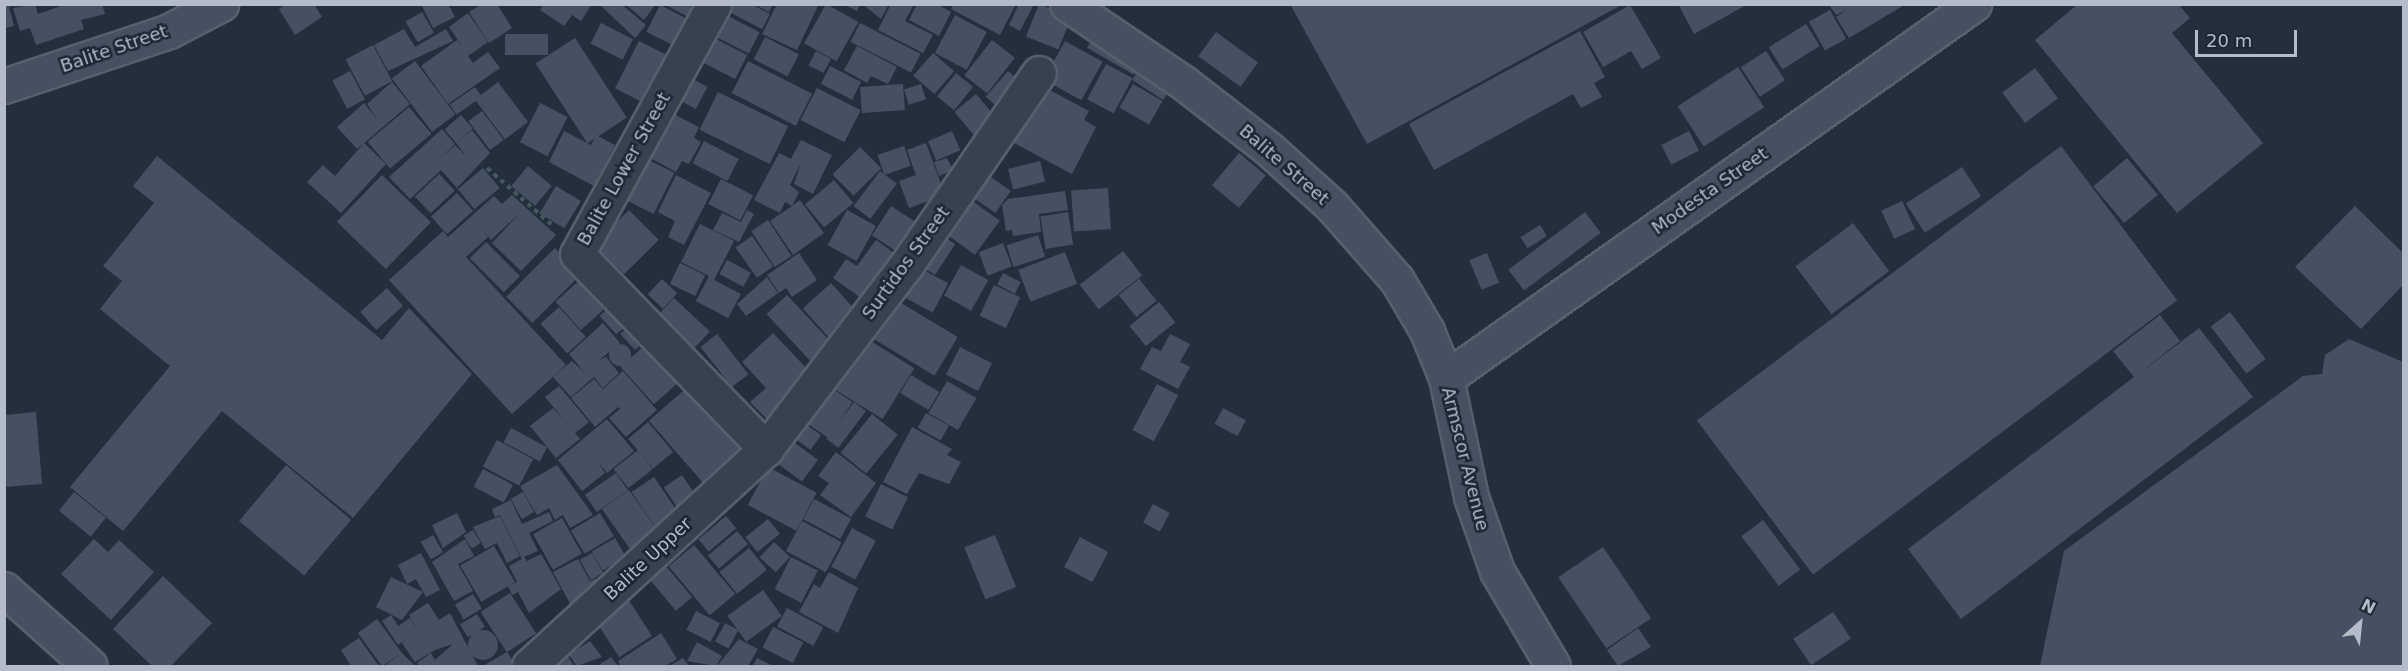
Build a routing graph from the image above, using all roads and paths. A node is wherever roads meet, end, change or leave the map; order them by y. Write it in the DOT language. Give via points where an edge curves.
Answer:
graph roads {
  1 [pos="221,4"];
  2 [pos="714,4"];
  3 [pos="1067,4"];
  4 [pos="1974,4"];
  5 [pos="1039,73"];
  6 [pos="4,86"];
  7 [pos="487,168"];
  8 [pos="577,254"];
  9 [pos="1446,378"];
  10 [pos="766,448"];
  11 [pos="4,589"];
  12 [pos="90,666"];
  13 [pos="529,666"];
  14 [pos="1553,666"];
  1 -- 6 [label="main road, Balite Street" via="170,31"];
  2 -- 8 [label="street, Balite Lower Street"];
  3 -- 9 [label="main road, Balite Street" via="1185,83 1332,206 1397,280 1427,331"];
  4 -- 9 [label="main road, Modesta Street"];
  5 -- 10 [label="street, Surtidos Street" via="907,264"];
  7 -- 8 [label="path"];
  8 -- 10 [label="street, Balite Lower Street"];
  9 -- 14 [label="main road, Armscor Avenue" via="1484,538 1516,607"];
  10 -- 13 [label="street, Balite Upper"];
  11 -- 12 [label="main road"];
}
